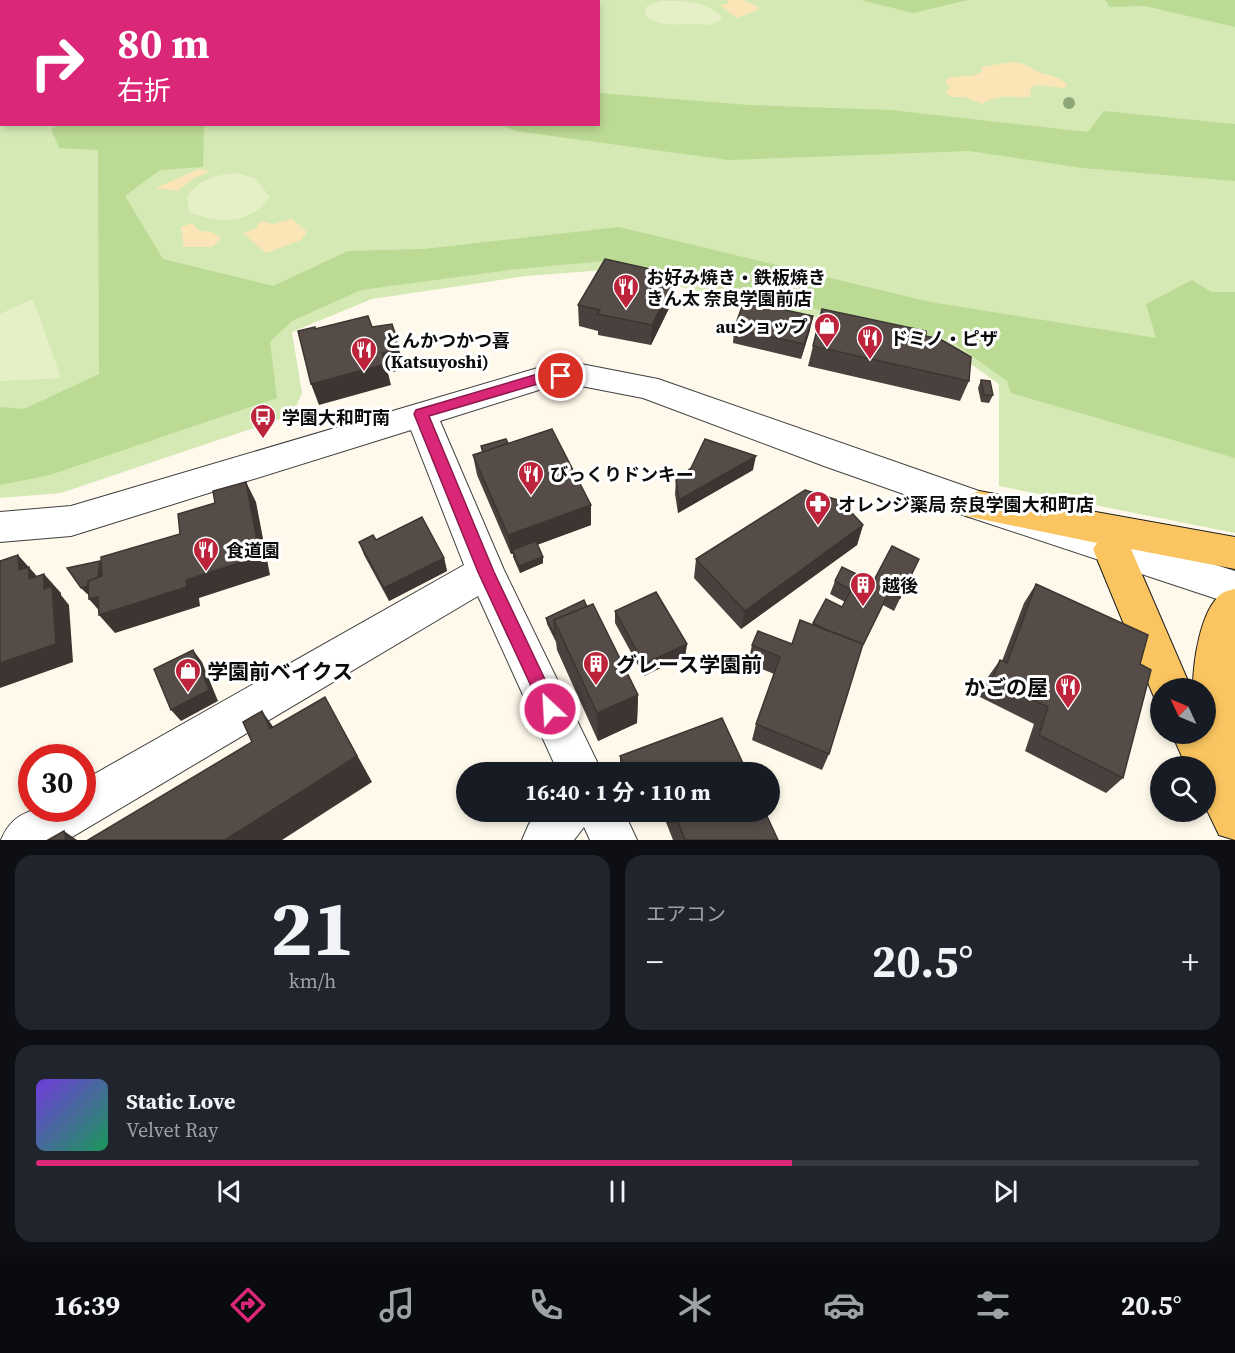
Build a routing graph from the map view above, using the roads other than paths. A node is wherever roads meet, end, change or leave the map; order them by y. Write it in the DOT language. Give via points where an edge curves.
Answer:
graph roads {
  1 [pos="421,414"];
  2 [pos="979,506"];
  3 [pos="0,527"];
  4 [pos="1113,549"];
  5 [pos="1235,553"];
  6 [pos="486,572"];
  7 [pos="1235,588"];
  8 [pos="1235,606"];
  9 [pos="1167,678"];
  10 [pos="1198,744"];
  11 [pos="575,762"];
  12 [pos="1235,777"];
  13 [pos="96,798"];
  14 [pos="1235,819"];
  15 [pos="54,822"];
  16 [pos="559,822"];
  17 [pos="605,822"];
  18 [pos="24,840"];
  19 [pos="545,840"];
  20 [pos="615,840"];
  1 -- 2 [label="street" via="541,378 580,375 647,387 836,458"];
  1 -- 3 [label="street" via="71,521"];
  1 -- 6 [label="street"];
  2 -- 4 [label="street"];
  2 -- 5 [label="main road"];
  4 -- 7 [label="street"];
  4 -- 9 [label="main road"];
  6 -- 11 [label="street"];
  6 -- 13 [label="street"];
  8 -- 12 [label="main road" via="1218,638 1212,698"];
  10 -- 14 [label="main road"];
  15 -- 18 [label="street"];
  16 -- 19 [label="street"];
  17 -- 20 [label="street"];
}
